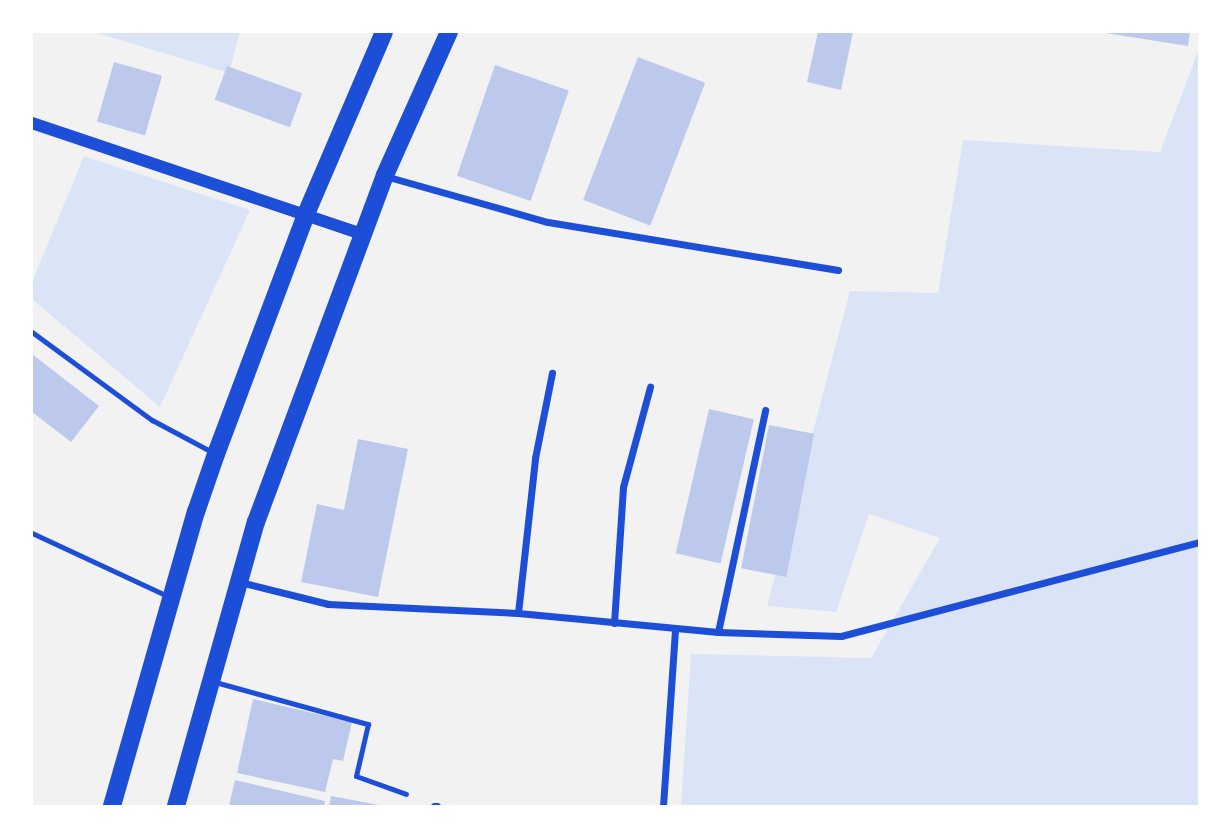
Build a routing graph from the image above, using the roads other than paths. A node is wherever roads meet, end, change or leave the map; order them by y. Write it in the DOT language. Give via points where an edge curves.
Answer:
graph roads {
  1 [pos="384,32"];
  2 [pos="449,32"];
  3 [pos="32,123"];
  4 [pos="385,175"];
  5 [pos="306,214"];
  6 [pos="362,234"];
  7 [pos="838,270"];
  8 [pos="32,332"];
  9 [pos="552,373"];
  10 [pos="650,387"];
  11 [pos="765,410"];
  12 [pos="216,454"];
  13 [pos="32,534"];
  14 [pos="1199,542"];
  15 [pos="240,582"];
  16 [pos="172,597"];
  17 [pos="518,614"];
  18 [pos="614,623"];
  19 [pos="675,629"];
  20 [pos="718,632"];
  21 [pos="212,681"];
  22 [pos="406,794"];
  23 [pos="111,807"];
  24 [pos="176,807"];
  25 [pos="663,807"];
  1 -- 5 [label="main road"];
  2 -- 4 [label="main road"];
  3 -- 5 [label="street"];
  4 -- 6 [label="main road"];
  4 -- 7 [label="street" via="548,222"];
  5 -- 6 [label="street"];
  5 -- 12 [label="main road"];
  6 -- 15 [label="main road" via="256,522"];
  8 -- 12 [label="lane" via="152,420"];
  9 -- 17 [label="street" via="535,458"];
  10 -- 18 [label="street" via="622,487"];
  11 -- 20 [label="street"];
  12 -- 16 [label="main road"];
  13 -- 16 [label="lane"];
  14 -- 20 [label="street" via="841,636"];
  15 -- 17 [label="street" via="328,604"];
  15 -- 21 [label="main road"];
  16 -- 23 [label="main road"];
  17 -- 18 [label="street"];
  18 -- 19 [label="street"];
  19 -- 20 [label="street"];
  19 -- 25 [label="street"];
  21 -- 22 [label="lane" via="368,724 356,776"];
  21 -- 24 [label="main road"];
}
